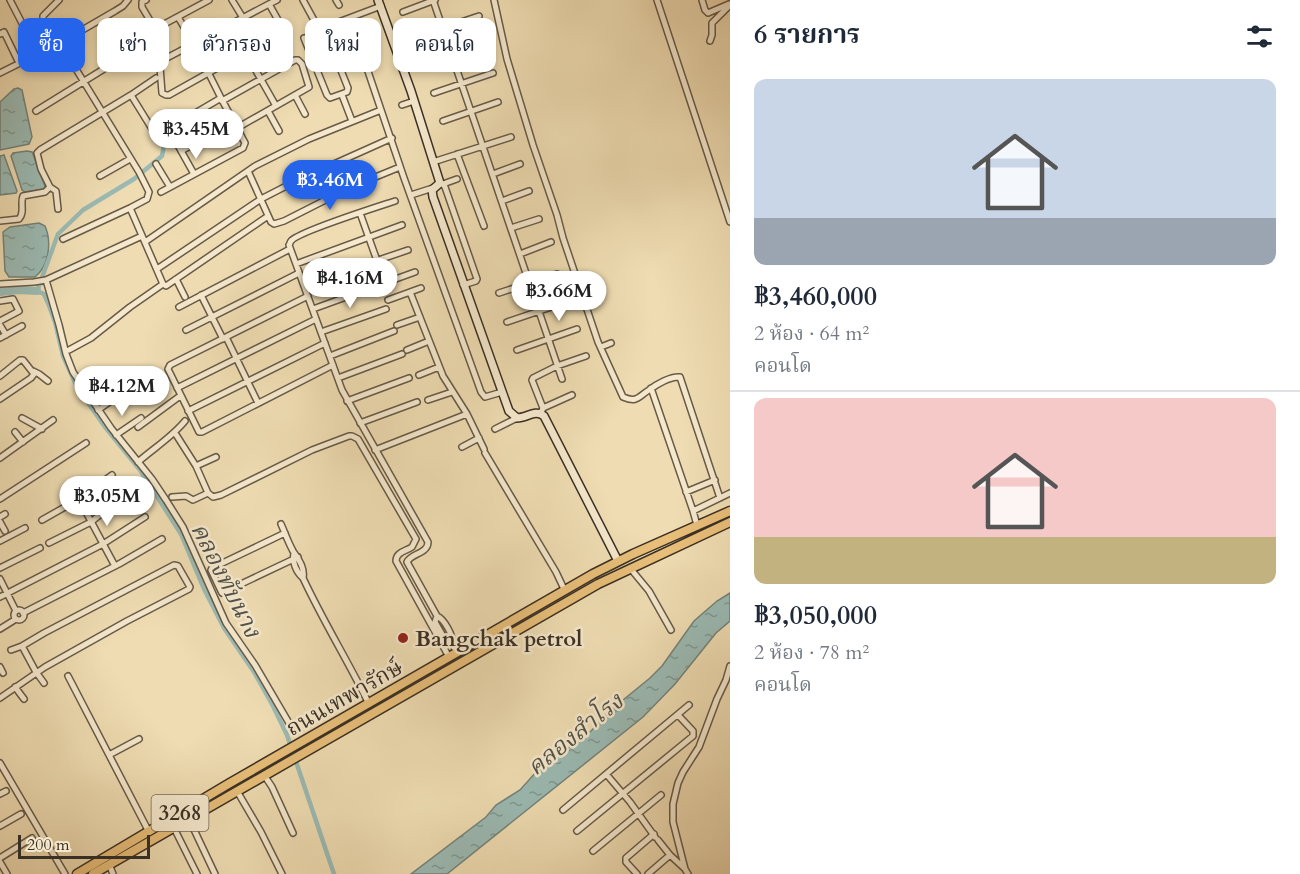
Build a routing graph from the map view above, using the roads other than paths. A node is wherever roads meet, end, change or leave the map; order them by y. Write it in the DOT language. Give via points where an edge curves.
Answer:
graph roads {
  1 [pos="10,0"];
  2 [pos="59,0"];
  3 [pos="128,0"];
  4 [pos="146,0"];
  5 [pos="209,0"];
  6 [pos="232,0"];
  7 [pos="277,0"];
  8 [pos="303,0"];
  9 [pos="434,0"];
  10 [pos="494,0"];
  11 [pos="657,0"];
  12 [pos="702,0"];
  13 [pos="379,3"];
  14 [pos="269,4"];
  15 [pos="730,4"];
  16 [pos="403,12"];
  17 [pos="178,16"];
  18 [pos="479,16"];
  19 [pos="19,18"];
  20 [pos="43,18"];
  21 [pos="243,18"];
  22 [pos="277,18"];
  23 [pos="313,18"];
  24 [pos="350,18"];
  25 [pos="440,18"];
  26 [pos="473,18"];
  27 [pos="181,21"];
  28 [pos="85,28"];
  29 [pos="0,34"];
  30 [pos="710,41"];
  31 [pos="181,51"];
  32 [pos="18,61"];
  33 [pos="18,64"];
  34 [pos="78,72"];
  35 [pos="98,72"];
  36 [pos="208,72"];
  37 [pos="256,72"];
  38 [pos="317,72"];
  39 [pos="342,72"];
  40 [pos="368,72"];
  41 [pos="458,72"];
  42 [pos="0,73"];
  43 [pos="493,74"];
  44 [pos="156,78"];
  45 [pos="260,79"];
  46 [pos="83,81"];
  47 [pos="462,83"];
  48 [pos="434,93"];
  49 [pos="131,95"];
  50 [pos="295,95"];
  51 [pos="342,95"];
  52 [pos="222,100"];
  53 [pos="414,101"];
  54 [pos="498,102"];
  55 [pos="402,105"];
  56 [pos="276,106"];
  57 [pos="381,110"];
  58 [pos="36,111"];
  59 [pos="268,111"];
  60 [pos="471,111"];
  61 [pos="102,113"];
  62 [pos="305,114"];
  63 [pos="352,121"];
  64 [pos="444,121"];
  65 [pos="234,122"];
  66 [pos="237,128"];
  67 [pos="279,130"];
  68 [pos="157,137"];
  69 [pos="511,137"];
  70 [pos="392,138"];
  71 [pos="483,145"];
  72 [pos="181,151"];
  73 [pos="457,154"];
  74 [pos="130,159"];
  75 [pos="434,162"];
  76 [pos="156,164"];
  77 [pos="520,164"];
  78 [pos="400,167"];
  79 [pos="248,171"];
  80 [pos="194,174"];
  81 [pos="493,174"];
  82 [pos="100,176"];
  83 [pos="457,179"];
  84 [pos="442,183"];
  85 [pos="50,187"];
  86 [pos="170,188"];
  87 [pos="433,188"];
  88 [pos="529,191"];
  89 [pos="161,192"];
  90 [pos="411,195"];
  91 [pos="261,199"];
  92 [pos="395,201"];
  93 [pos="502,201"];
  94 [pos="129,208"];
  95 [pos="58,209"];
  96 [pos="360,213"];
  97 [pos="268,216"];
  98 [pos="539,219"];
  99 [pos="0,221"];
  100 [pos="730,222"];
  101 [pos="402,225"];
  102 [pos="484,226"];
  103 [pos="511,228"];
  104 [pos="369,237"];
  105 [pos="63,238"];
  106 [pos="144,239"];
  107 [pos="551,242"];
  108 [pos="290,249"];
  109 [pos="408,250"];
  110 [pos="520,254"];
  111 [pos="377,261"];
  112 [pos="296,264"];
  113 [pos="157,269"];
  114 [pos="416,272"];
  115 [pos="299,273"];
  116 [pos="557,274"];
  117 [pos="176,279"];
  118 [pos="46,280"];
  119 [pos="385,283"];
  120 [pos="530,283"];
  121 [pos="0,284"];
  122 [pos="163,285"];
  123 [pos="464,285"];
  124 [pos="305,288"];
  125 [pos="421,288"];
  126 [pos="410,292"];
  127 [pos="499,293"];
  128 [pos="201,296"];
  129 [pos="308,296"];
  130 [pos="185,297"];
  131 [pos="388,300"];
  132 [pos="0,301"];
  133 [pos="566,302"];
  134 [pos="179,307"];
  135 [pos="313,309"];
  136 [pos="386,309"];
  137 [pos="539,311"];
  138 [pos="211,317"];
  139 [pos="420,317"];
  140 [pos="316,319"];
  141 [pos="507,322"];
  142 [pos="0,323"];
  143 [pos="22,327"];
  144 [pos="577,329"];
  145 [pos="186,330"];
  146 [pos="321,332"];
  147 [pos="3,337"];
  148 [pos="224,338"];
  149 [pos="548,338"];
  150 [pos="429,341"];
  151 [pos="325,343"];
  152 [pos="611,343"];
  153 [pos="601,347"];
  154 [pos="69,350"];
  155 [pos="517,350"];
  156 [pos="330,356"];
  157 [pos="586,357"];
  158 [pos="236,359"];
  159 [pos="333,365"];
  160 [pos="558,366"];
  161 [pos="439,367"];
  162 [pos="33,371"];
  163 [pos="419,375"];
  164 [pos="0,376"];
  165 [pos="93,376"];
  166 [pos="338,378"];
  167 [pos="409,378"];
  168 [pos="562,379"];
  169 [pos="48,381"];
  170 [pos="248,381"];
  171 [pos="81,385"];
  172 [pos="177,388"];
  173 [pos="651,388"];
  174 [pos="128,389"];
  175 [pos="452,392"];
  176 [pos="502,392"];
  177 [pos="572,394"];
  178 [pos="180,396"];
  179 [pos="0,399"];
  180 [pos="428,400"];
  181 [pos="347,401"];
  182 [pos="417,402"];
  183 [pos="258,403"];
  184 [pos="98,410"];
  185 [pos="188,411"];
  186 [pos="542,411"];
  187 [pos="466,414"];
  188 [pos="22,418"];
  189 [pos="141,418"];
  190 [pos="517,418"];
  191 [pos="53,420"];
  192 [pos="185,421"];
  193 [pos="360,423"];
  194 [pos="138,427"];
  195 [pos="42,429"];
  196 [pos="495,429"];
  197 [pos="15,432"];
  198 [pos="175,433"];
  199 [pos="116,435"];
  200 [pos="479,438"];
  201 [pos="23,442"];
  202 [pos="86,443"];
  203 [pos="462,447"];
  204 [pos="375,450"];
  205 [pos="216,457"];
  206 [pos="0,458"];
  207 [pos="138,462"];
  208 [pos="196,466"];
  209 [pos="112,475"];
  210 [pos="715,480"];
  211 [pos="132,489"];
  212 [pos="686,492"];
  213 [pos="208,493"];
  214 [pos="730,493"];
  215 [pos="172,497"];
  216 [pos="720,498"];
  217 [pos="0,499"];
  218 [pos="79,499"];
  219 [pos="693,511"];
  220 [pos="730,511"];
  221 [pos="145,517"];
  222 [pos="42,520"];
  223 [pos="0,522"];
  224 [pos="91,522"];
  225 [pos="730,522"];
  226 [pos="281,524"];
  227 [pos="697,525"];
  228 [pos="25,528"];
  229 [pos="5,531"];
  230 [pos="285,532"];
  231 [pos="162,539"];
  232 [pos="0,541"];
  233 [pos="49,543"];
  234 [pos="103,544"];
  235 [pos="40,548"];
  236 [pos="295,557"];
  237 [pos="618,561"];
  238 [pos="115,566"];
  239 [pos="0,568"];
  240 [pos="630,568"];
  241 [pos="0,579"];
  242 [pos="565,591"];
  243 [pos="7,593"];
  244 [pos="0,597"];
  245 [pos="16,611"];
  246 [pos="23,613"];
  247 [pos="16,619"];
  248 [pos="503,626"];
  249 [pos="0,630"];
  250 [pos="671,630"];
  251 [pos="509,635"];
  252 [pos="22,646"];
  253 [pos="455,648"];
  254 [pos="11,650"];
  255 [pos="449,657"];
  256 [pos="730,666"];
  257 [pos="36,672"];
  258 [pos="68,676"];
  259 [pos="44,684"];
  260 [pos="15,687"];
  261 [pos="0,698"];
  262 [pos="24,699"];
  263 [pos="369,704"];
  264 [pos="689,705"];
  265 [pos="678,715"];
  266 [pos="289,723"];
  267 [pos="139,739"];
  268 [pos="109,755"];
  269 [pos="0,763"];
  270 [pos="264,775"];
  271 [pos="607,775"];
  272 [pos="6,791"];
  273 [pos="237,791"];
  274 [pos="0,794"];
  275 [pos="623,794"];
  276 [pos="661,795"];
  277 [pos="562,810"];
  278 [pos="21,814"];
  279 [pos="639,814"];
  280 [pos="189,819"];
  281 [pos="0,826"];
  282 [pos="174,828"];
  283 [pos="577,831"];
  284 [pos="149,832"];
  285 [pos="293,833"];
  286 [pos="656,837"];
  287 [pos="32,838"];
  288 [pos="593,851"];
  289 [pos="670,856"];
  290 [pos="0,860"];
  291 [pos="109,864"];
  292 [pos="686,872"];
  293 [pos="7,874"];
  294 [pos="65,874"];
  295 [pos="77,874"];
  296 [pos="93,874"];
  297 [pos="113,874"];
  298 [pos="197,874"];
  299 [pos="215,874"];
  300 [pos="282,874"];
  301 [pos="637,874"];
  302 [pos="649,874"];
  1 -- 19 [label="street"];
  2 -- 20 [label="street"];
  3 -- 28 [label="street"];
  4 -- 17 [label="street" via="142,7 155,29"];
  5 -- 17 [label="street"];
  6 -- 21 [label="street"];
  7 -- 14 [label="street"];
  8 -- 23 [label="street"];
  9 -- 16 [label="street"];
  9 -- 25 [label="street"];
  10 -- 153 [label="street" via="524,117"];
  11 -- 100 [label="street"];
  12 -- 15 [label="street" via="708,13"];
  13 -- 24 [label="street"];
  13 -- 53 [label="street"];
  14 -- 21 [label="street"];
  14 -- 22 [label="street"];
  15 -- 30 [label="street" via="712,23"];
  17 -- 27 [label="street"];
  18 -- 26 [label="street"];
  29 -- 32 [label="street" via="4,32"];
  31 -- 36 [label="street" via="161,61 162,93 169,95"];
  33 -- 42 [label="street"];
  34 -- 46 [label="street"];
  35 -- 46 [label="street"];
  36 -- 52 [label="street"];
  37 -- 45 [label="street"];
  38 -- 51 [label="street" via="330,98"];
  39 -- 51 [label="street" via="348,88"];
  40 -- 57 [label="street"];
  41 -- 47 [label="street"];
  43 -- 47 [label="street"];
  44 -- 49 [label="street"];
  45 -- 50 [label="street" via="298,60 309,87"];
  45 -- 52 [label="street"];
  45 -- 56 [label="street"];
  46 -- 58 [label="street"];
  46 -- 61 [label="street"];
  47 -- 48 [label="street"];
  47 -- 60 [label="street"];
  49 -- 61 [label="street"];
  49 -- 68 [label="street"];
  50 -- 56 [label="street"];
  50 -- 62 [label="street"];
  51 -- 63 [label="street"];
  52 -- 65 [label="street"];
  52 -- 72 [label="street" via="170,128"];
  53 -- 55 [label="street"];
  53 -- 75 [label="street"];
  54 -- 60 [label="street"];
  56 -- 59 [label="street"];
  57 -- 63 [label="street"];
  57 -- 70 [label="street"];
  59 -- 66 [label="street"];
  59 -- 67 [label="street"];
  60 -- 64 [label="street"];
  60 -- 71 [label="street"];
  61 -- 74 [label="street"];
  61 -- 85 [label="street" via="37,153"];
  63 -- 79 [label="street"];
  65 -- 66 [label="street"];
  65 -- 72 [label="street"];
  66 -- 80 [label="street" via="245,141 244,147"];
  69 -- 71 [label="street"];
  70 -- 78 [label="street"];
  70 -- 91 [label="street"];
  71 -- 73 [label="street"];
  71 -- 81 [label="street"];
  72 -- 80 [label="street"];
  73 -- 75 [label="street"];
  73 -- 102 [label="street"];
  74 -- 82 [label="street"];
  74 -- 94 [label="street" via="149,192 147,199"];
  75 -- 84 [label="street"];
  76 -- 86 [label="street"];
  77 -- 81 [label="street"];
  78 -- 90 [label="street"];
  78 -- 97 [label="street" via="284,221 274,224"];
  79 -- 91 [label="street"];
  79 -- 106 [label="street"];
  80 -- 86 [label="street"];
  81 -- 93 [label="street"];
  83 -- 84 [label="street"];
  84 -- 87 [label="street"];
  84 -- 123 [label="street" via="477,279"];
  85 -- 95 [label="street" via="56,191"];
  85 -- 99 [label="street" via="45,192 23,196 19,219"];
  86 -- 89 [label="street"];
  87 -- 90 [label="street"];
  87 -- 123 [label="street"];
  88 -- 93 [label="street"];
  90 -- 176 [label="street" via="481,392 485,397"];
  91 -- 97 [label="street"];
  91 -- 113 [label="street"];
  92 -- 96 [label="street"];
  93 -- 103 [label="street"];
  94 -- 105 [label="street"];
  94 -- 106 [label="street"];
  96 -- 104 [label="street"];
  96 -- 108 [label="street" via="296,237 290,242"];
  97 -- 117 [label="street"];
  98 -- 103 [label="street"];
  101 -- 104 [label="street"];
  103 -- 110 [label="street"];
  104 -- 111 [label="street"];
  104 -- 112 [label="street"];
  106 -- 113 [label="street"];
  106 -- 118 [label="street"];
  107 -- 110 [label="street"];
  108 -- 112 [label="street"];
  108 -- 128 [label="street"];
  109 -- 111 [label="street"];
  110 -- 120 [label="street"];
  111 -- 119 [label="street"];
  111 -- 124 [label="street"];
  112 -- 115 [label="street"];
  113 -- 122 [label="street"];
  114 -- 119 [label="street"];
  115 -- 124 [label="street"];
  115 -- 138 [label="street"];
  116 -- 120 [label="street"];
  117 -- 122 [label="street"];
  117 -- 130 [label="street"];
  118 -- 121 [label="street"];
  118 -- 171 [label="street" via="66,354"];
  119 -- 135 [label="street"];
  120 -- 127 [label="street"];
  120 -- 137 [label="street"];
  122 -- 154 [label="street"];
  123 -- 176 [label="street"];
  124 -- 129 [label="street"];
  125 -- 126 [label="street"];
  126 -- 131 [label="street"];
  126 -- 139 [label="street"];
  128 -- 134 [label="street"];
  128 -- 138 [label="street"];
  129 -- 135 [label="street"];
  129 -- 148 [label="street"];
  132 -- 142 [label="street" via="13,299 19,311"];
  133 -- 137 [label="street"];
  135 -- 140 [label="street"];
  136 -- 146 [label="street"];
  137 -- 141 [label="street"];
  137 -- 149 [label="street"];
  138 -- 145 [label="street"];
  138 -- 148 [label="street"];
  139 -- 150 [label="street"];
  139 -- 156 [label="street"];
  140 -- 146 [label="street"];
  140 -- 158 [label="street"];
  142 -- 147 [label="street"];
  143 -- 147 [label="street"];
  144 -- 149 [label="street"];
  146 -- 151 [label="street"];
  148 -- 158 [label="street"];
  148 -- 172 [label="street" via="168,367"];
  149 -- 155 [label="street"];
  149 -- 160 [label="street"];
  150 -- 161 [label="street"];
  150 -- 166 [label="street"];
  151 -- 156 [label="street"];
  151 -- 170 [label="street"];
  152 -- 153 [label="street"];
  153 -- 173 [label="street" via="621,394 634,400"];
  156 -- 159 [label="street"];
  157 -- 160 [label="street"];
  158 -- 170 [label="street"];
  158 -- 172 [label="street"];
  159 -- 166 [label="street"];
  159 -- 183 [label="street"];
  160 -- 168 [label="street"];
  160 -- 186 [label="street" via="532,380"];
  161 -- 163 [label="street"];
  161 -- 175 [label="street"];
  162 -- 164 [label="street" via="23,360"];
  162 -- 169 [label="street"];
  162 -- 179 [label="street" via="33,376"];
  165 -- 171 [label="street"];
  166 -- 181 [label="street"];
  167 -- 181 [label="street"];
  170 -- 183 [label="street"];
  170 -- 185 [label="street"];
  171 -- 184 [label="street"];
  172 -- 178 [label="street"];
  173 -- 210 [label="street" via="680,377"];
  173 -- 212 [label="street"];
  174 -- 184 [label="street"];
  175 -- 180 [label="street"];
  175 -- 187 [label="street"];
  176 -- 190 [label="street" via="509,411"];
  177 -- 186 [label="street"];
  178 -- 185 [label="street"];
  178 -- 194 [label="street"];
  181 -- 193 [label="street"];
  182 -- 193 [label="street"];
  183 -- 185 [label="street" via="202,432"];
  184 -- 199 [label="street"];
  186 -- 190 [label="street"];
  186 -- 237 [label="street"];
  187 -- 200 [label="street"];
  187 -- 204 [label="street"];
  188 -- 195 [label="street"];
  189 -- 199 [label="street"];
  190 -- 196 [label="street"];
  191 -- 195 [label="street"];
  192 -- 198 [label="street"];
  193 -- 204 [label="street"];
  195 -- 201 [label="street"];
  197 -- 201 [label="street"];
  198 -- 207 [label="street"];
  198 -- 208 [label="street"];
  199 -- 207 [label="street"];
  200 -- 203 [label="street"];
  200 -- 242 [label="street"];
  201 -- 206 [label="street"];
  202 -- 217 [label="street"];
  204 -- 253 [label="street" via="428,542 426,549 406,560 437,616 435,622 447,643"];
  205 -- 208 [label="street"];
  207 -- 266 [label="street" via="183,527 223,618"];
  208 -- 213 [label="street"];
  209 -- 218 [label="street"];
  210 -- 212 [label="street"];
  210 -- 216 [label="street"];
  211 -- 224 [label="street"];
  212 -- 219 [label="street"];
  213 -- 215 [label="street" via="193,500"];
  213 -- 255 [label="street" via="213,497 221,495 344,437 358,439 416,539 412,547 397,555 396,561"];
  214 -- 216 [label="street"];
  216 -- 219 [label="street"];
  218 -- 222 [label="street"];
  218 -- 224 [label="street"];
  219 -- 227 [label="street"];
  220 -- 227 [label="main road, ถนนเทพารักษ์ / 3268"];
  221 -- 234 [label="street"];
  223 -- 229 [label="street"];
  224 -- 233 [label="street"];
  224 -- 234 [label="street"];
  225 -- 240 [label="main road, ถนนเทพารักษ์ / 3268"];
  226 -- 230 [label="street"];
  227 -- 237 [label="main road, ถนนเทพารักษ์ / 3268"];
  228 -- 232 [label="street"];
  230 -- 236 [label="street"];
  230 -- 236 [label="street" via="211,570 222,593"];
  231 -- 238 [label="street"];
  234 -- 238 [label="street"];
  234 -- 243 [label="street"];
  235 -- 239 [label="street"];
  236 -- 263 [label="street"];
  237 -- 242 [label="main road, ถนนเทพารักษ์ / 3268"];
  238 -- 246 [label="street"];
  240 -- 250 [label="street" via="649,591"];
  240 -- 251 [label="main road, ถนนเทพารักษ์ / 3268"];
  241 -- 243 [label="street"];
  242 -- 248 [label="main road, ถนนเทพารักษ์ / 3268"];
  243 -- 244 [label="street"];
  243 -- 245 [label="street"];
  245 -- 246 [label="street"];
  245 -- 247 [label="street"];
  246 -- 247 [label="street" via="22,619"];
  247 -- 249 [label="street"];
  248 -- 251 [label="street"];
  248 -- 253 [label="main road, ถนนเทพารักษ์ / 3268"];
  251 -- 270 [label="main road, ถนนเทพารักษ์ / 3268"];
  252 -- 254 [label="street"];
  252 -- 257 [label="street"];
  252 -- 257 [label="street" via="174,565 189,584 189,590"];
  253 -- 255 [label="main road, ถนนเทพารักษ์ / 3268"];
  255 -- 263 [label="main road, ถนนเทพารักษ์ / 3268"];
  256 -- 292 [label="street" via="699,747 678,783 672,813"];
  257 -- 259 [label="street"];
  257 -- 260 [label="street"];
  258 -- 268 [label="street"];
  260 -- 261 [label="street"];
  260 -- 262 [label="street"];
  263 -- 284 [label="main road, ถนนเทพารักษ์ / 3268"];
  264 -- 265 [label="street"];
  265 -- 271 [label="street"];
  265 -- 275 [label="street" via="693,736"];
  267 -- 268 [label="street"];
  268 -- 284 [label="street"];
  269 -- 294 [label="street"];
  270 -- 273 [label="main road, ถนนเทพารักษ์ / 3268"];
  270 -- 285 [label="street"];
  271 -- 275 [label="street"];
  271 -- 277 [label="street"];
  272 -- 274 [label="street"];
  273 -- 280 [label="main road, ถนนเทพารักษ์ / 3268"];
  273 -- 300 [label="street"];
  275 -- 279 [label="street"];
  275 -- 283 [label="street"];
  276 -- 279 [label="street"];
  278 -- 281 [label="street"];
  279 -- 286 [label="street"];
  279 -- 288 [label="street"];
  280 -- 282 [label="main road, ถนนเทพารักษ์ / 3268"];
  280 -- 299 [label="street"];
  282 -- 291 [label="main road, ถนนเทพารักษ์ / 3268"];
  282 -- 298 [label="street"];
  284 -- 295 [label="main road, ถนนเทพารักษ์ / 3268"];
  286 -- 289 [label="street"];
  286 -- 301 [label="street" via="626,858"];
  287 -- 290 [label="street"];
  289 -- 292 [label="street"];
  289 -- 302 [label="street"];
  290 -- 293 [label="street"];
  291 -- 296 [label="main road, ถนนเทพารักษ์ / 3268"];
  291 -- 297 [label="street"];
}
